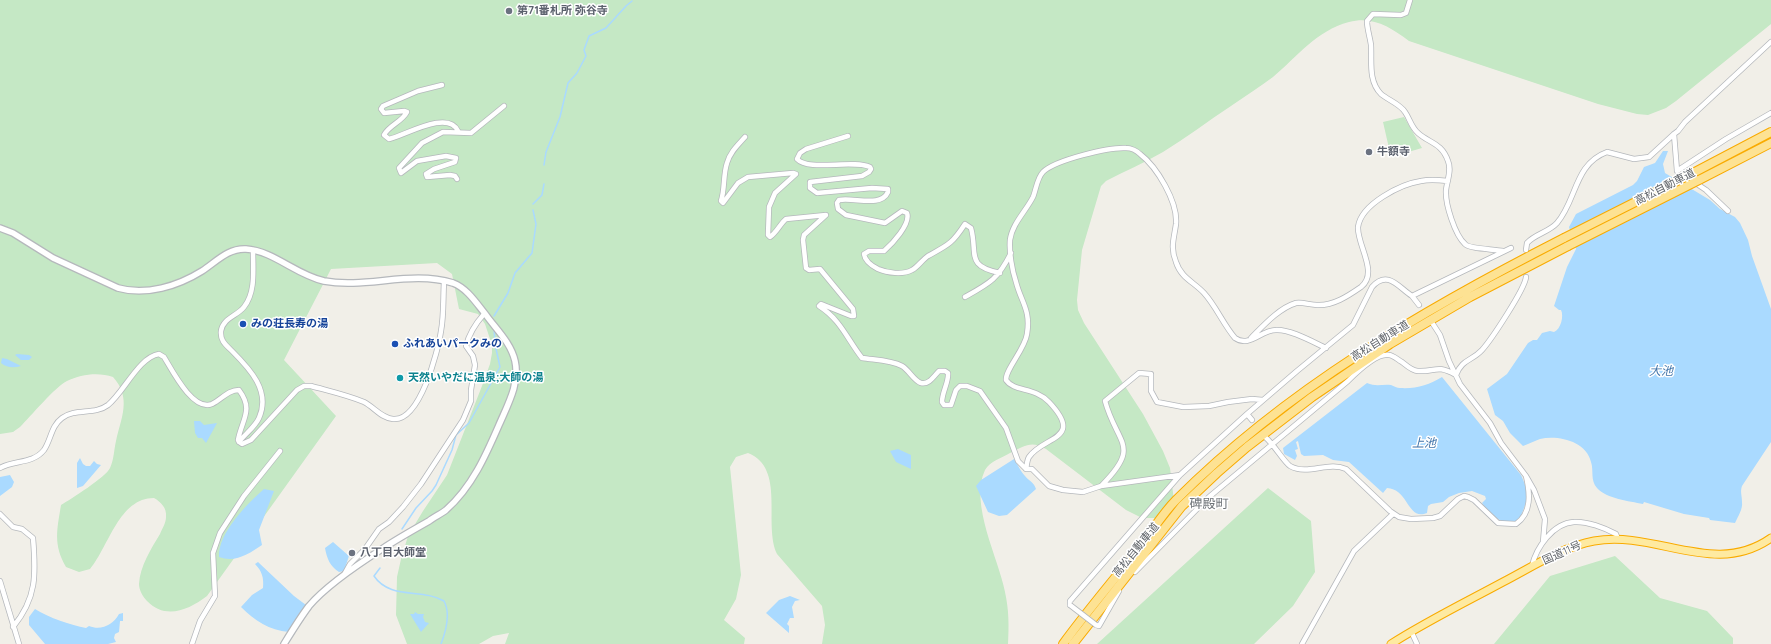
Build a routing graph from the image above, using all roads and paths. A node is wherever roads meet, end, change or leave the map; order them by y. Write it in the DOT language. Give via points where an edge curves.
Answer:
graph roads {
  1 [pos="1410,0"];
  2 [pos="1771,42"];
  3 [pos="442,85"];
  4 [pos="504,106"];
  5 [pos="1771,113"];
  6 [pos="458,131"];
  7 [pos="1771,132"];
  8 [pos="1674,134"];
  9 [pos="848,136"];
  10 [pos="745,137"];
  11 [pos="1771,143"];
  12 [pos="1677,171"];
  13 [pos="456,179"];
  14 [pos="1448,181"];
  15 [pos="1728,210"];
  16 [pos="0,228"];
  17 [pos="1511,248"];
  18 [pos="253,250"];
  19 [pos="1526,250"];
  20 [pos="1503,251"];
  21 [pos="1011,253"];
  22 [pos="1000,273"];
  23 [pos="1526,277"];
  24 [pos="444,282"];
  25 [pos="1412,296"];
  26 [pos="965,297"];
  27 [pos="1419,305"];
  28 [pos="484,314"];
  29 [pos="1431,321"];
  30 [pos="1249,340"];
  31 [pos="1326,348"];
  32 [pos="1456,375"];
  33 [pos="1264,400"];
  34 [pos="1247,414"];
  35 [pos="1252,420"];
  36 [pos="1265,437"];
  37 [pos="239,442"];
  38 [pos="1272,443"];
  39 [pos="280,451"];
  40 [pos="0,468"];
  41 [pos="1026,469"];
  42 [pos="1180,475"];
  43 [pos="1526,476"];
  44 [pos="1100,486"];
  45 [pos="0,514"];
  46 [pos="1393,514"];
  47 [pos="1771,538"];
  48 [pos="1618,539"];
  49 [pos="1542,542"];
  50 [pos="1532,567"];
  51 [pos="344,576"];
  52 [pos="0,581"];
  53 [pos="13,627"];
  54 [pos="1411,631"];
  55 [pos="285,643"];
  56 [pos="19,644"];
  57 [pos="192,644"];
  58 [pos="1063,644"];
  59 [pos="1073,644"];
  60 [pos="1302,644"];
  61 [pos="1391,644"];
  62 [pos="1417,644"];
  1 -- 14 [label="street" via="1406,13 1373,14 1367,21 1371,43 1372,77 1380,93 1405,111 1417,132 1434,142 1444,152 1449,161"];
  2 -- 8 [label="street"];
  3 -- 6 [label="street" via="383,106 381,109 384,113 407,112 384,135 389,139 394,138 417,128 443,123 451,124"];
  4 -- 6 [label="street" via="471,133"];
  5 -- 12 [label="street"];
  6 -- 13 [label="street" via="443,132 422,144 399,168 401,173 416,161 450,156 456,158 455,162 426,174 427,177 450,175"];
  7 -- 58 [label="highway, 高松自動車道, bridge" via="1465,290 1385,337 1306,390 1240,441 1175,501"];
  8 -- 12 [label="street"];
  8 -- 19 [label="street" via="1649,158 1634,159 1607,152 1593,159 1585,166 1561,217 1550,228 1526,243"];
  9 -- 22 [label="street" via="806,149 797,159 802,163 858,164 870,167 870,172 862,176 810,182 810,188 817,193 888,189 886,197 878,201 839,200 838,209 846,215 885,223 902,212 907,213 907,222 884,251 869,251 864,254 872,266 891,272 913,270 927,257 947,247 964,224 971,228 974,259 988,271"];
  10 -- 41 [label="street" via="726,164 721,201 723,203 738,183 748,177 796,174 775,194 769,207 768,235 770,237 775,233 786,219 826,215 804,235 806,268 820,269 854,309 854,316 821,304 820,306 831,314 844,330 862,358 892,362 903,367 923,383 932,379 939,371 948,373 942,397 944,405 952,404 956,390 960,386 980,391 1006,428 1018,461"];
  11 -- 59 [label="highway, 高松自動車道, bridge" via="1470,297 1390,344 1318,393 1247,447 1182,506"];
  12 -- 15 [label="street" via="1706,190"];
  14 -- 20 [label="street" via="1446,201 1459,237 1465,244 1476,248"];
  14 -- 30 [label="street" via="1421,180 1399,188 1377,201 1364,213 1358,228 1368,268 1366,281 1362,286 1331,305 1297,303 1269,320"];
  16 -- 18 [label="street" via="13,233 52,258 127,291 170,285 202,271 224,255 241,249"];
  17 -- 20 [label="street"];
  18 -- 24 [label="street" via="324,281 355,283 399,279"];
  18 -- 37 [label="street" via="249,296 243,308 223,324 221,332 223,343 257,380 262,392 259,418"];
  20 -- 25 [label="street"];
  21 -- 22 [label="street"];
  21 -- 30 [label="street" via="1012,233 1033,197 1042,173 1073,158 1128,148 1139,153 1148,162 1170,192 1176,210 1172,252 1181,273 1204,292 1235,338"];
  21 -- 41 [label="street" via="1016,282 1026,306 1028,323 1024,344 1007,372 1006,380 1014,387 1040,394 1056,409 1063,425 1056,439 1031,455"];
  22 -- 26 [label="street" via="992,282"];
  23 -- 32 [label="street" via="1513,305 1481,351 1462,364"];
  24 -- 28 [label="street" via="458,285 466,291"];
  24 -- 37 [label="street" via="441,330 435,355 423,390 413,409 404,418 393,419 365,403 304,386 297,390 251,440 242,444"];
  25 -- 27 [label="street"];
  25 -- 31 [label="street" via="1394,281 1376,282 1353,325"];
  28 -- 51 [label="street" via="478,320 466,346 474,356 476,365 471,390 472,401 463,420 421,484 389,522 379,529 350,564"];
  28 -- 51 [label="street" via="510,346 516,376 508,403 477,472 446,510 382,549"];
  29 -- 32 [label="street" via="1440,335"];
  30 -- 31 [label="street" via="1278,330"];
  31 -- 33 [label="street"];
  32 -- 38 [label="street" via="1440,368 1414,371 1387,354 1359,370"];
  32 -- 43 [label="street"];
  33 -- 34 [label="street"];
  33 -- 44 [label="street" via="1183,407 1157,402 1151,391 1151,374 1139,373 1105,401 1122,439 1124,454 1114,473"];
  34 -- 35 [label="street"];
  34 -- 42 [label="street"];
  36 -- 38 [label="street"];
  37 -- 40 [label="street" via="247,406 246,399 239,390 233,390 211,404 202,403 183,388 164,357 159,354 153,355 142,365 108,405 98,410 70,414 62,418 52,431 44,450 28,461"];
  38 -- 42 [label="street, bridge" via="1209,497 1141,565 1124,584 1099,626 1070,605 1070,600"];
  38 -- 46 [label="street" via="1289,465 1305,469 1339,466 1346,469"];
  39 -- 57 [label="street" via="244,496 220,533 213,553 215,596 200,621"];
  41 -- 44 [label="street" via="1032,469 1049,486 1063,490 1083,492"];
  42 -- 44 [label="street"];
  43 -- 46 [label="street" via="1529,489 1528,503 1522,520 1516,524 1498,523 1474,500 1464,496 1440,516 1433,518 1411,519"];
  43 -- 49 [label="street" via="1542,507 1545,519"];
  45 -- 53 [label="street" via="13,527 22,529 32,538 35,580 33,592 28,605"];
  46 -- 60 [label="street" via="1354,551"];
  47 -- 48 [label="highway, 国道11号" via="1751,550 1716,555"];
  48 -- 49 [label="street" via="1616,534 1611,532 1570,522"];
  48 -- 50 [label="highway, 国道11号" via="1582,544"];
  49 -- 50 [label="street"];
  50 -- 54 [label="highway, 国道11号"];
  51 -- 55 [label="street" via="310,605"];
  52 -- 53 [label="street"];
  53 -- 56 [label="street"];
  54 -- 61 [label="highway, 国道11号"];
  54 -- 62 [label="street"];
}
